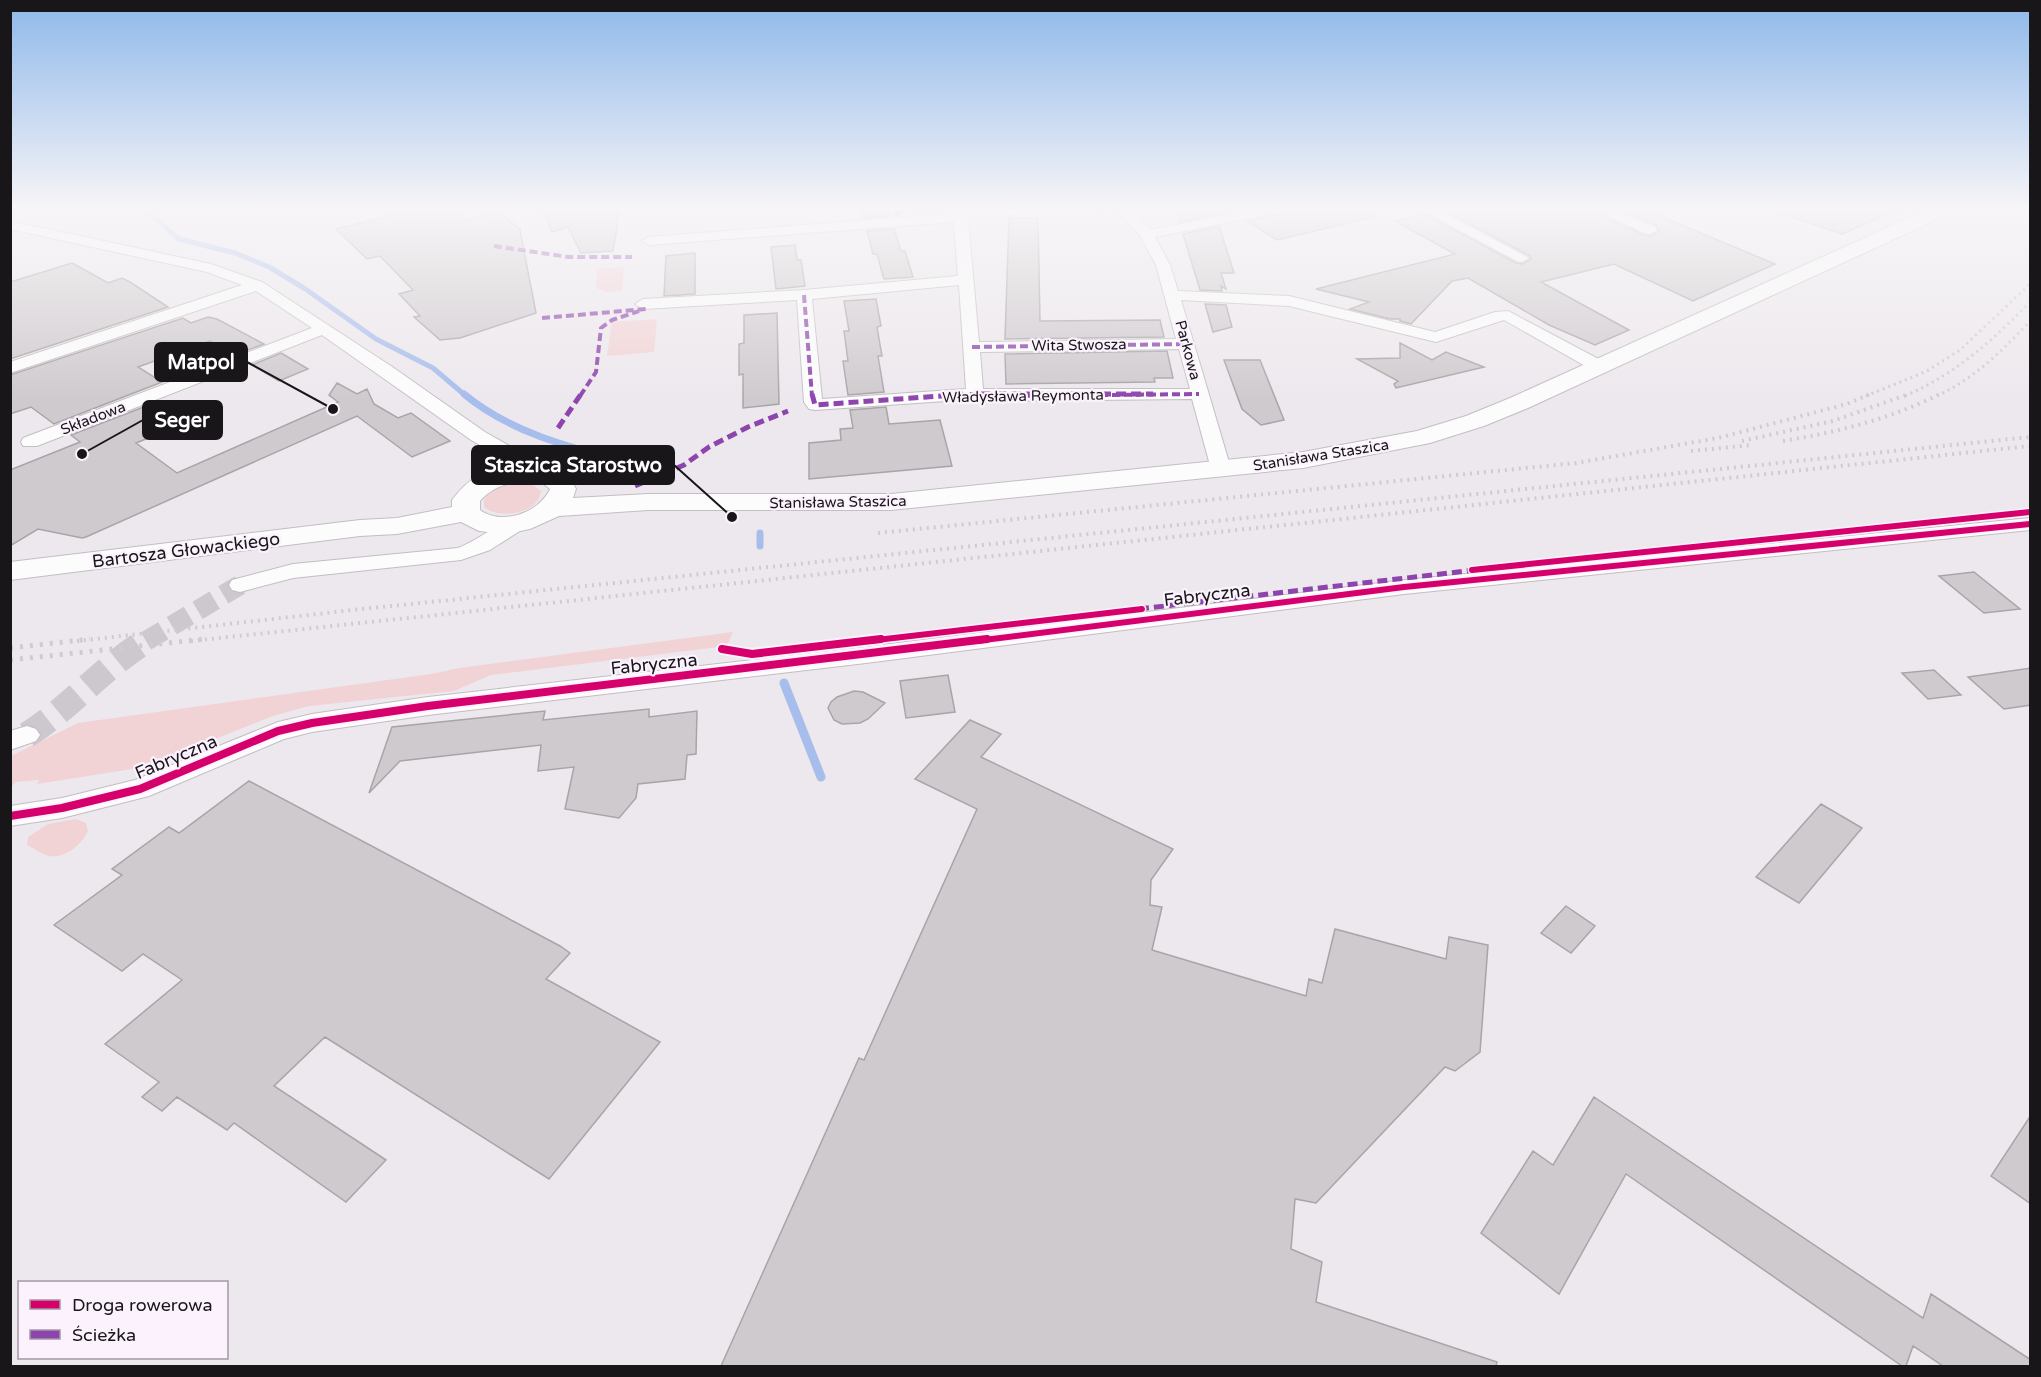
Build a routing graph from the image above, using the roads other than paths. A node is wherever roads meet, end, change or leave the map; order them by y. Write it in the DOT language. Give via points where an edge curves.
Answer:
graph roads {
  1 [pos="220,272"];
  2 [pos="965,272"];
  3 [pos="1165,272"];
  4 [pos="1806,272"];
  5 [pos="966,280"];
  6 [pos="257,285"];
  7 [pos="804,295"];
  8 [pos="1173,295"];
  9 [pos="643,304"];
  10 [pos="324,329"];
  11 [pos="1187,344"];
  12 [pos="972,347"];
  13 [pos="1600,367"];
  14 [pos="10,368"];
  15 [pos="975,394"];
  16 [pos="1199,394"];
  17 [pos="478,436"];
  18 [pos="30,442"];
  19 [pos="1221,469"];
  20 [pos="497,477"];
  21 [pos="553,490"];
  22 [pos="472,510"];
  23 [pos="519,523"];
  24 [pos="2031,524"];
  25 [pos="434,556"];
  26 [pos="10,571"];
  27 [pos="240,585"];
  28 [pos="10,816"];
  1 -- 6 [label="street"];
  2 -- 5 [label="street"];
  3 -- 8 [label="street, Parkowa"];
  4 -- 13 [label="street, Stanisława Staszica"];
  5 -- 7 [label="street"];
  5 -- 12 [label="street"];
  6 -- 10 [label="street"];
  6 -- 14 [label="street"];
  7 -- 9 [label="street"];
  7 -- 15 [label="street, Władysława Reymonta" via="815,405"];
  8 -- 11 [label="street, Parkowa"];
  8 -- 13 [label="street" via="1289,301 1436,337 1501,315"];
  10 -- 17 [label="street"];
  10 -- 18 [label="street, Składowa"];
  11 -- 12 [label="street, Wita Stwosza"];
  11 -- 16 [label="street, Parkowa"];
  12 -- 15 [label="street"];
  13 -- 19 [label="street, Stanisława Staszica" via="1475,421 1421,438 1327,457"];
  15 -- 16 [label="street, Władysława Reymonta"];
  16 -- 19 [label="street, Parkowa"];
  17 -- 20 [label="street" via="493,460"];
  17 -- 21 [label="street"];
  19 -- 21 [label="street, Stanisława Staszica" via="891,502 648,502"];
  20 -- 21 [label="street, Stanisława Staszica" via="513,473"];
  20 -- 22 [label="street"];
  21 -- 23 [label="street" via="532,520"];
  22 -- 23 [label="street" via="496,526"];
  22 -- 25 [label="street" via="473,535"];
  22 -- 26 [label="street, Bartosza Głowackiego" via="398,526"];
  23 -- 25 [label="street" via="474,550"];
  24 -- 28 [label="street, Fabryczna" via="1404,587 417,707 278,731 140,789"];
  25 -- 27 [label="street" via="292,571"];
}
